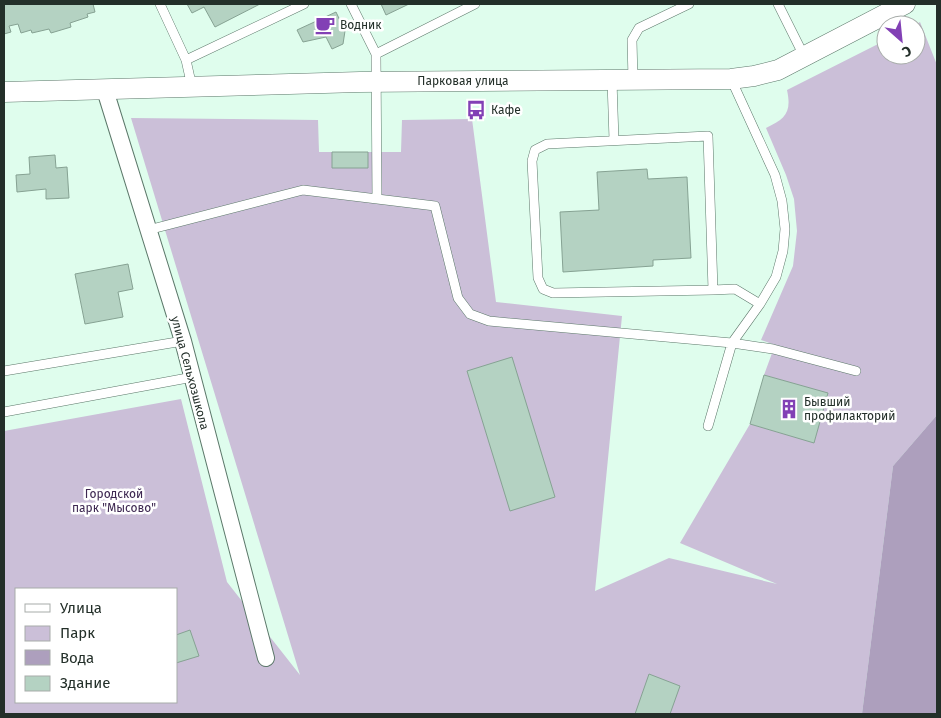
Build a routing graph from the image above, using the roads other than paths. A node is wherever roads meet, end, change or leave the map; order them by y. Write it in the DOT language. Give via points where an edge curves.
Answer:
graph roads {
  1 [pos="160,4"];
  2 [pos="304,4"];
  3 [pos="351,4"];
  4 [pos="475,4"];
  5 [pos="689,4"];
  6 [pos="778,4"];
  7 [pos="905,4"];
  8 [pos="376,54"];
  9 [pos="804,56"];
  10 [pos="186,60"];
  11 [pos="731,79"];
  12 [pos="612,80"];
  13 [pos="633,80"];
  14 [pos="376,82"];
  15 [pos="192,87"];
  16 [pos="105,90"];
  17 [pos="4,92"];
  18 [pos="614,140"];
  19 [pos="377,199"];
  20 [pos="148,230"];
  21 [pos="713,290"];
  22 [pos="760,304"];
  23 [pos="183,341"];
  24 [pos="732,343"];
  25 [pos="4,371"];
  26 [pos="856,372"];
  27 [pos="192,377"];
  28 [pos="4,412"];
  29 [pos="708,426"];
  30 [pos="266,658"];
  1 -- 10 [label="lane"];
  2 -- 10 [label="lane"];
  3 -- 8 [label="lane"];
  4 -- 8 [label="lane"];
  5 -- 13 [label="lane" via="639,28 632,40"];
  6 -- 9 [label="lane"];
  7 -- 9 [label="street, Парковая улица"];
  8 -- 14 [label="lane"];
  9 -- 11 [label="street, Парковая улица" via="778,70"];
  10 -- 15 [label="lane"];
  11 -- 13 [label="street, Парковая улица"];
  11 -- 22 [label="lane" via="775,175 782,201 783,251 776,277"];
  12 -- 13 [label="street, Парковая улица"];
  12 -- 14 [label="street, Парковая улица"];
  12 -- 18 [label="lane"];
  14 -- 15 [label="street, Парковая улица"];
  14 -- 19 [label="lane"];
  15 -- 16 [label="street, Парковая улица"];
  16 -- 17 [label="street, Парковая улица"];
  16 -- 20 [label="street, улица Сельхозшкола"];
  18 -- 21 [label="lane" via="708,136"];
  18 -- 21 [label="lane" via="547,144 535,150 532,161 538,278 543,289 553,293"];
  19 -- 20 [label="lane" via="303,190"];
  19 -- 24 [label="lane" via="435,206 458,298 470,314 489,321"];
  20 -- 23 [label="street, улица Сельхозшкола"];
  21 -- 22 [label="lane" via="735,289"];
  22 -- 24 [label="lane"];
  23 -- 25 [label="lane"];
  23 -- 27 [label="street, улица Сельхозшкола"];
  24 -- 26 [label="lane" via="773,350"];
  24 -- 29 [label="lane"];
  27 -- 28 [label="lane"];
  27 -- 30 [label="street, улица Сельхозшкола"];
}
